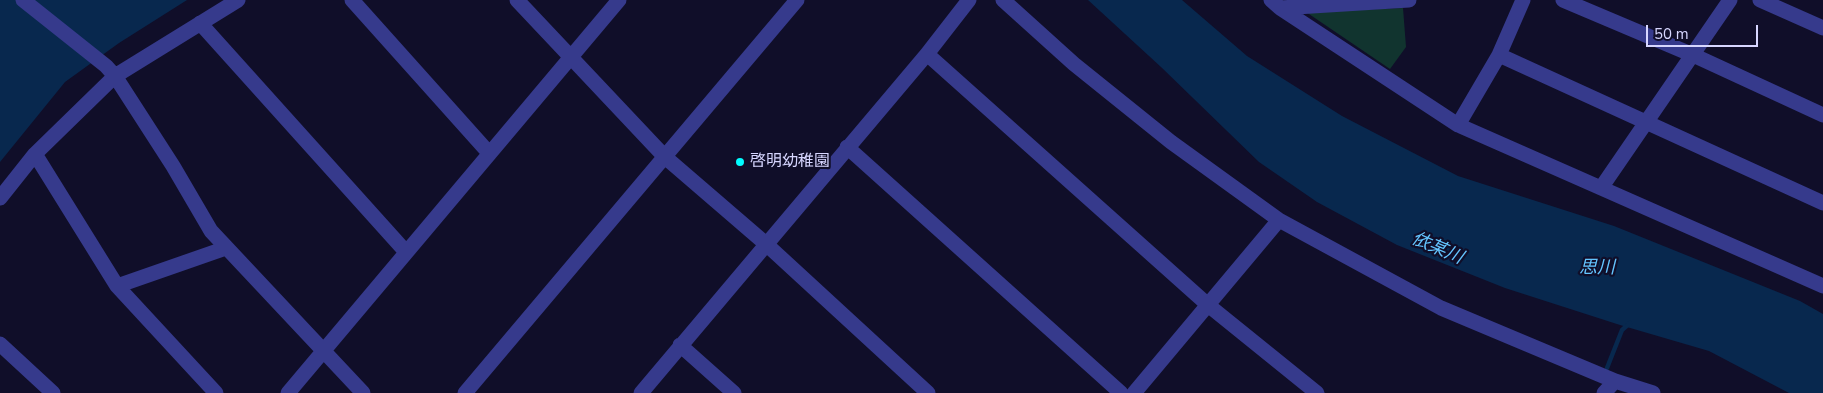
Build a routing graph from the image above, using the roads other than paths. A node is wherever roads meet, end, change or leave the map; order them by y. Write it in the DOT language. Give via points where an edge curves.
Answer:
graph roads {
  1 [pos="23,0"];
  2 [pos="238,0"];
  3 [pos="352,0"];
  4 [pos="517,0"];
  5 [pos="619,0"];
  6 [pos="797,0"];
  7 [pos="969,0"];
  8 [pos="1003,0"];
  9 [pos="1409,0"];
  10 [pos="1522,0"];
  11 [pos="1563,0"];
  12 [pos="1730,0"];
  13 [pos="1760,0"];
  14 [pos="1276,4"];
  15 [pos="200,23"];
  16 [pos="1823,28"];
  17 [pos="927,54"];
  18 [pos="1693,55"];
  19 [pos="1498,56"];
  20 [pos="570,58"];
  21 [pos="110,71"];
  22 [pos="1823,115"];
  23 [pos="1646,124"];
  24 [pos="1458,125"];
  25 [pos="847,147"];
  26 [pos="489,153"];
  27 [pos="35,154"];
  28 [pos="665,157"];
  29 [pos="1601,188"];
  30 [pos="0,198"];
  31 [pos="1823,203"];
  32 [pos="1279,220"];
  33 [pos="766,244"];
  34 [pos="226,248"];
  35 [pos="406,252"];
  36 [pos="117,286"];
  37 [pos="1823,286"];
  38 [pos="1208,305"];
  39 [pos="0,344"];
  40 [pos="680,345"];
  41 [pos="324,352"];
  42 [pos="1614,381"];
  43 [pos="48,391"];
  44 [pos="216,393"];
  45 [pos="288,393"];
  46 [pos="363,393"];
  47 [pos="465,393"];
  48 [pos="640,393"];
  49 [pos="734,393"];
  50 [pos="928,393"];
  51 [pos="1121,393"];
  52 [pos="1134,393"];
  53 [pos="1317,393"];
  54 [pos="1604,393"];
  55 [pos="1653,393"];
  1 -- 21 [label="street"];
  2 -- 15 [label="street"];
  3 -- 26 [label="street"];
  4 -- 20 [label="street"];
  5 -- 20 [label="street"];
  6 -- 28 [label="street"];
  7 -- 17 [label="street"];
  8 -- 32 [label="street" via="1074,64 1171,142"];
  9 -- 14 [label="street"];
  10 -- 19 [label="street"];
  11 -- 18 [label="street"];
  12 -- 18 [label="street"];
  13 -- 16 [label="street"];
  14 -- 24 [label="street"];
  15 -- 21 [label="street"];
  15 -- 35 [label="street"];
  17 -- 25 [label="street"];
  17 -- 38 [label="street"];
  18 -- 22 [label="street"];
  18 -- 23 [label="street"];
  19 -- 23 [label="street"];
  19 -- 24 [label="street"];
  20 -- 26 [label="street"];
  20 -- 28 [label="street"];
  21 -- 27 [label="street"];
  21 -- 34 [label="street" via="173,166 211,231"];
  23 -- 29 [label="street"];
  23 -- 31 [label="street"];
  24 -- 29 [label="street"];
  25 -- 33 [label="street"];
  25 -- 51 [label="street"];
  26 -- 35 [label="street"];
  27 -- 30 [label="street"];
  27 -- 36 [label="street"];
  28 -- 33 [label="street"];
  28 -- 47 [label="street"];
  29 -- 37 [label="street"];
  32 -- 38 [label="street"];
  32 -- 42 [label="street" via="1441,308"];
  33 -- 40 [label="street"];
  33 -- 50 [label="street"];
  34 -- 36 [label="street"];
  34 -- 41 [label="street"];
  35 -- 41 [label="street"];
  36 -- 44 [label="street"];
  38 -- 52 [label="street"];
  38 -- 53 [label="street"];
  39 -- 43 [label="street"];
  40 -- 48 [label="street"];
  40 -- 49 [label="street"];
  41 -- 45 [label="street"];
  41 -- 46 [label="street"];
  42 -- 54 [label="street"];
  42 -- 55 [label="street"];
}
